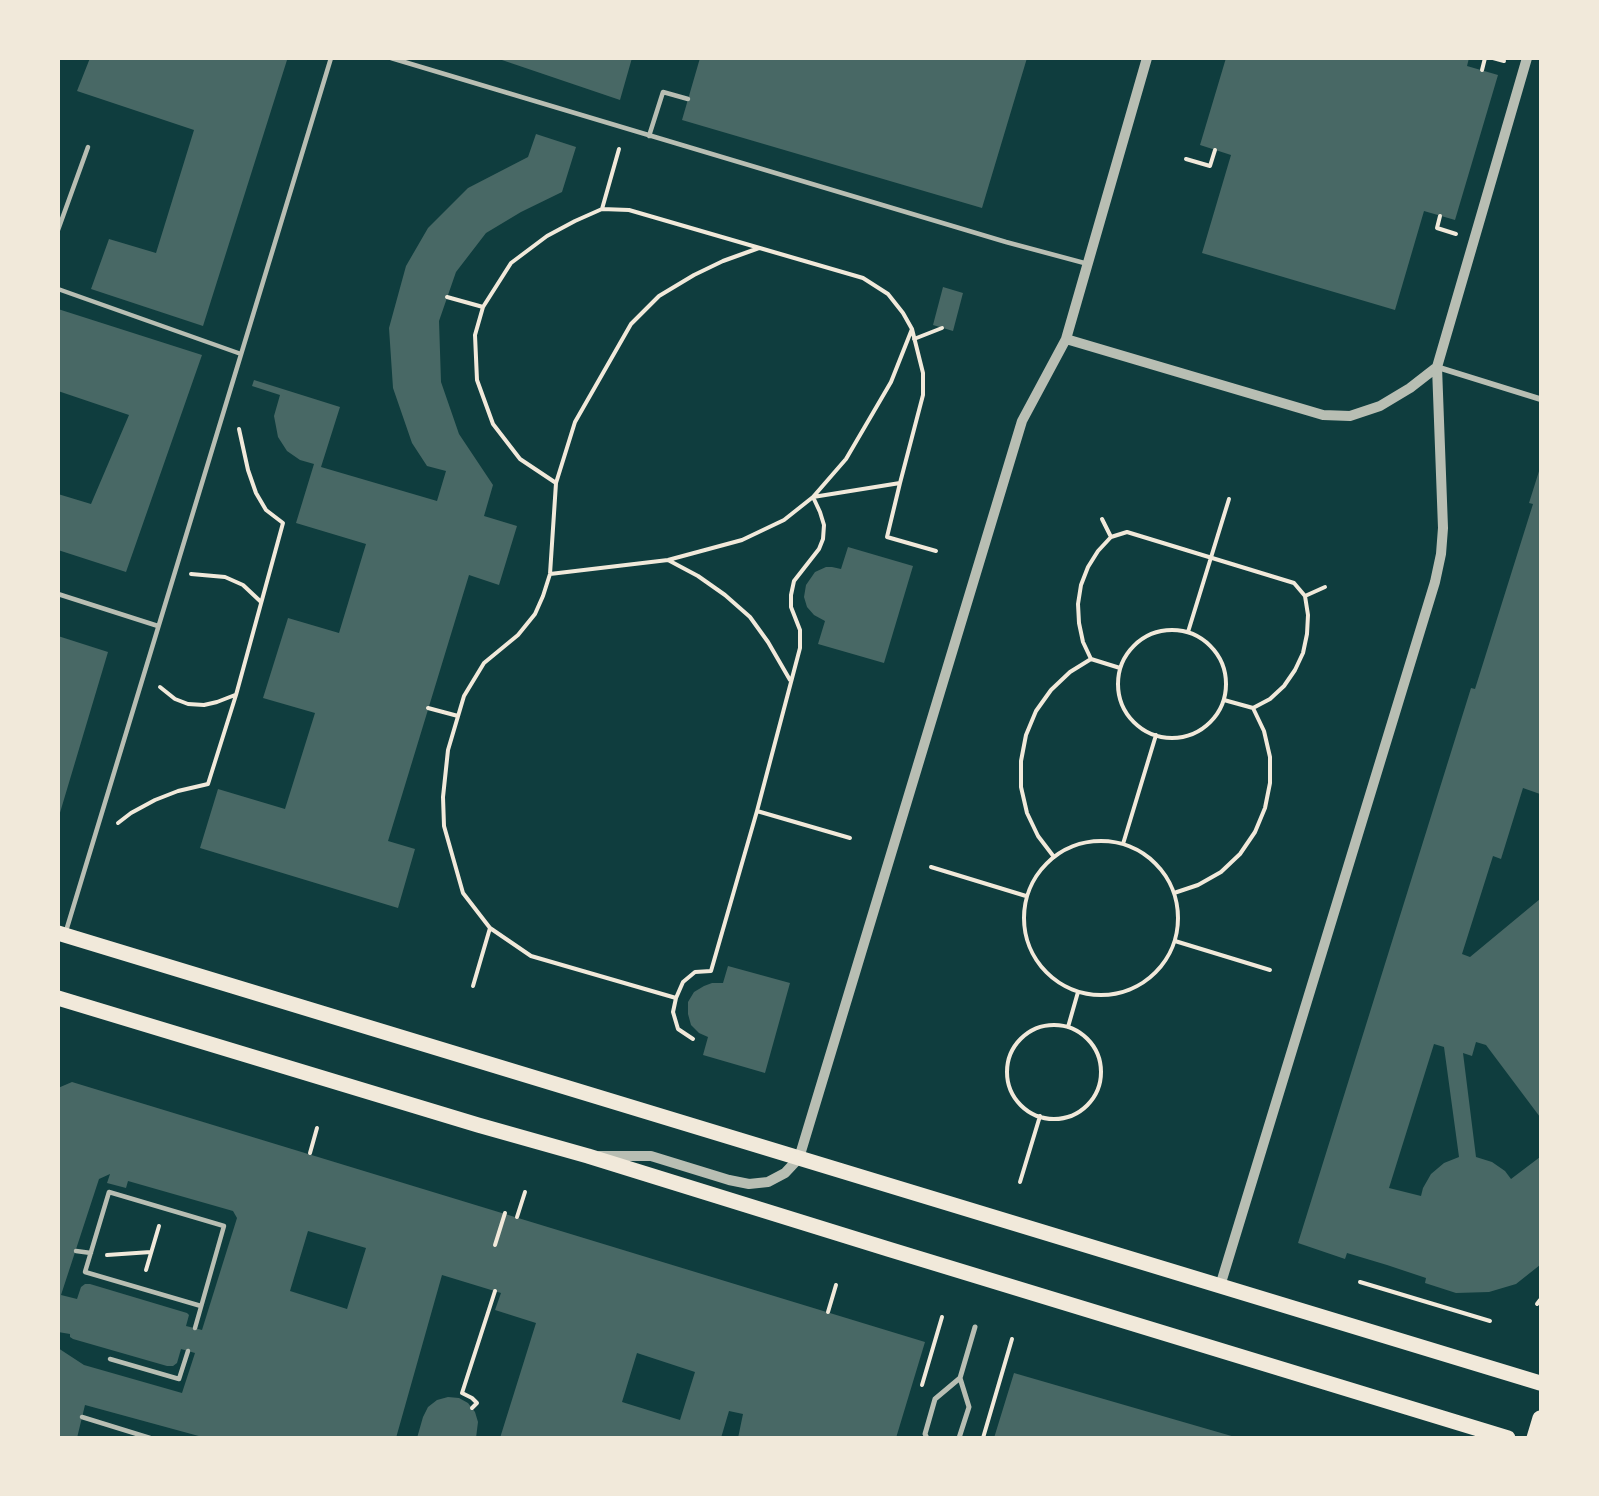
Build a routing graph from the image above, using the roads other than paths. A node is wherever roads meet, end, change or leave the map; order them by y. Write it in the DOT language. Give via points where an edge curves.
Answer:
graph roads {
  1 [pos="331,58"];
  2 [pos="391,58"];
  3 [pos="1148,58"];
  4 [pos="1527,58"];
  5 [pos="688,99"];
  6 [pos="650,136"];
  7 [pos="88,147"];
  8 [pos="58,230"];
  9 [pos="1088,264"];
  10 [pos="58,289"];
  11 [pos="1066,339"];
  12 [pos="241,354"];
  13 [pos="1437,367"];
  14 [pos="1540,399"];
  15 [pos="58,594"];
  16 [pos="158,626"];
  17 [pos="62,934"];
  18 [pos="58,998"];
  19 [pos="588,1156"];
  20 [pos="799,1158"];
  21 [pos="76,1251"];
  22 [pos="91,1253"];
  23 [pos="1220,1286"];
  24 [pos="201,1306"];
  25 [pos="975,1327"];
  26 [pos="195,1329"];
  27 [pos="188,1351"];
  28 [pos="110,1359"];
  29 [pos="960,1377"];
  30 [pos="1540,1383"];
  31 [pos="82,1417"];
  32 [pos="1540,1418"];
  33 [pos="150,1437"];
  34 [pos="927,1437"];
  35 [pos="959,1437"];
  36 [pos="1508,1437"];
  37 [pos="1534,1437"];
  1 -- 12 [label="lane"];
  2 -- 6 [label="lane"];
  3 -- 9 [label="street"];
  4 -- 13 [label="street"];
  5 -- 6 [label="lane" via="663,92"];
  6 -- 9 [label="lane"];
  7 -- 8 [label="lane"];
  9 -- 11 [label="street"];
  10 -- 12 [label="lane"];
  11 -- 13 [label="street" via="1323,415 1350,416 1380,406"];
  11 -- 20 [label="street" via="1022,421"];
  12 -- 16 [label="lane"];
  13 -- 14 [label="street"];
  13 -- 23 [label="street" via="1443,528 1435,582"];
  15 -- 16 [label="lane"];
  16 -- 17 [label="lane"];
  17 -- 20 [label="main road"];
  18 -- 19 [label="main road"];
  19 -- 20 [label="street" via="651,1156 749,1184 768,1182 785,1173"];
  19 -- 36 [label="main road"];
  20 -- 23 [label="main road"];
  21 -- 22 [label="lane"];
  22 -- 24 [label="lane" via="85,1272"];
  22 -- 24 [label="lane" via="109,1192 224,1226"];
  23 -- 30 [label="main road"];
  24 -- 26 [label="lane"];
  25 -- 29 [label="street"];
  27 -- 28 [label="lane" via="179,1379"];
  29 -- 34 [label="street" via="935,1399"];
  29 -- 35 [label="street" via="969,1407"];
  31 -- 33 [label="lane"];
  32 -- 37 [label="main road"];
}
